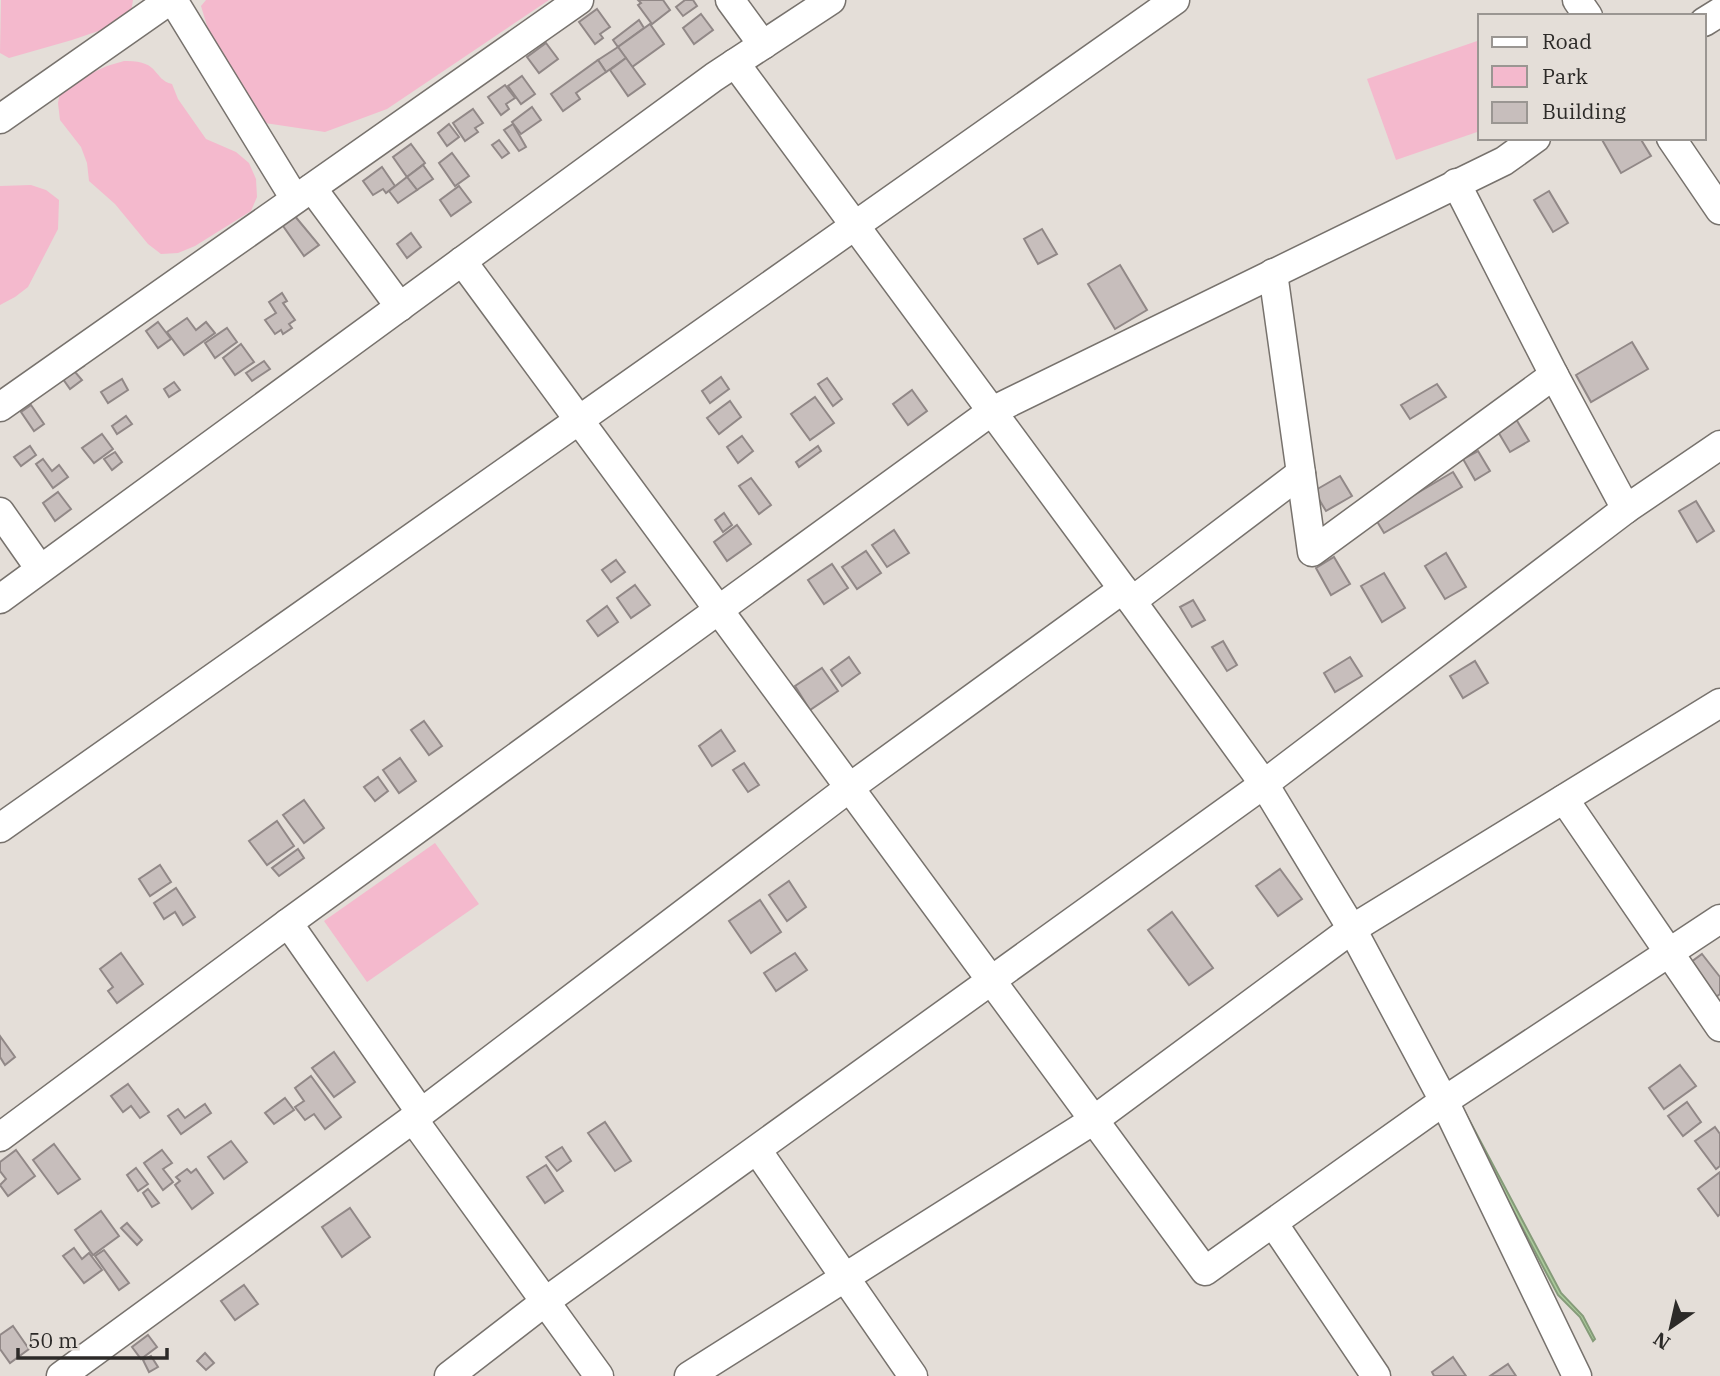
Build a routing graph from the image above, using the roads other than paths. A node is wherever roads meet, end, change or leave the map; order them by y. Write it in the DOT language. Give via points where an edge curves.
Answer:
graph roads {
  1 [pos="172,0"];
  2 [pos="579,0"];
  3 [pos="730,0"];
  4 [pos="831,0"];
  5 [pos="1175,0"];
  6 [pos="763,45"];
  7 [pos="735,63"];
  8 [pos="0,119"];
  9 [pos="1533,140"];
  10 [pos="1672,140"];
  11 [pos="1456,183"];
  12 [pos="304,194"];
  13 [pos="1720,210"];
  14 [pos="855,226"];
  15 [pos="461,261"];
  16 [pos="1273,272"];
  17 [pos="400,307"];
  18 [pos="1554,375"];
  19 [pos="0,407"];
  20 [pos="992,411"];
  21 [pos="579,420"];
  22 [pos="1720,445"];
  23 [pos="1301,473"];
  24 [pos="1626,509"];
  25 [pos="0,512"];
  26 [pos="40,569"];
  27 [pos="1127,595"];
  28 [pos="0,599"];
  29 [pos="718,609"];
  30 [pos="1720,704"];
  31 [pos="1264,784"];
  32 [pos="849,788"];
  33 [pos="1564,799"];
  34 [pos="0,828"];
  35 [pos="1720,919"];
  36 [pos="288,923"];
  37 [pos="1352,929"];
  38 [pos="1670,953"];
  39 [pos="992,981"];
  40 [pos="1720,1027"];
  41 [pos="1444,1101"];
  42 [pos="417,1116"];
  43 [pos="1094,1120"];
  44 [pos="0,1137"];
  45 [pos="757,1150"];
  46 [pos="1273,1223"];
  47 [pos="845,1277"];
  48 [pos="545,1301"];
  49 [pos="61,1376"];
  50 [pos="449,1376"];
  51 [pos="599,1376"];
  52 [pos="689,1376"];
  53 [pos="913,1376"];
  54 [pos="1376,1376"];
  55 [pos="1577,1376"];
  1 -- 8 [label="street"];
  1 -- 12 [label="street"];
  2 -- 12 [label="street"];
  3 -- 6 [label="street"];
  4 -- 6 [label="street"];
  5 -- 14 [label="street"];
  6 -- 7 [label="street"];
  7 -- 14 [label="street"];
  7 -- 15 [label="street"];
  9 -- 11 [label="street" via="1504,161"];
  10 -- 13 [label="street"];
  11 -- 16 [label="street"];
  11 -- 18 [label="street"];
  12 -- 17 [label="street"];
  12 -- 19 [label="street"];
  14 -- 20 [label="street"];
  14 -- 21 [label="street"];
  15 -- 17 [label="street"];
  15 -- 21 [label="street"];
  16 -- 20 [label="street"];
  16 -- 23 [label="street"];
  17 -- 26 [label="street"];
  18 -- 23 [label="street" via="1312,552"];
  18 -- 24 [label="street"];
  20 -- 27 [label="street"];
  20 -- 29 [label="street"];
  21 -- 29 [label="street"];
  21 -- 34 [label="street"];
  22 -- 24 [label="street"];
  23 -- 27 [label="street"];
  24 -- 31 [label="street"];
  25 -- 26 [label="street"];
  26 -- 28 [label="street"];
  27 -- 31 [label="street"];
  27 -- 32 [label="street"];
  29 -- 32 [label="street"];
  29 -- 36 [label="street"];
  30 -- 33 [label="street"];
  31 -- 37 [label="street"];
  31 -- 39 [label="street"];
  32 -- 39 [label="street"];
  32 -- 42 [label="street"];
  33 -- 37 [label="street"];
  33 -- 38 [label="street"];
  35 -- 38 [label="street"];
  36 -- 42 [label="street"];
  36 -- 44 [label="street"];
  37 -- 41 [label="street"];
  37 -- 43 [label="street"];
  38 -- 40 [label="street"];
  38 -- 41 [label="street"];
  39 -- 43 [label="street"];
  39 -- 45 [label="street"];
  41 -- 46 [label="street"];
  41 -- 55 [label="street"];
  42 -- 48 [label="street"];
  42 -- 49 [label="street"];
  43 -- 46 [label="street" via="1205,1271"];
  43 -- 47 [label="street"];
  45 -- 47 [label="street"];
  45 -- 48 [label="street"];
  46 -- 54 [label="street"];
  47 -- 52 [label="street"];
  47 -- 53 [label="street"];
  48 -- 50 [label="street"];
  48 -- 51 [label="street"];
}
